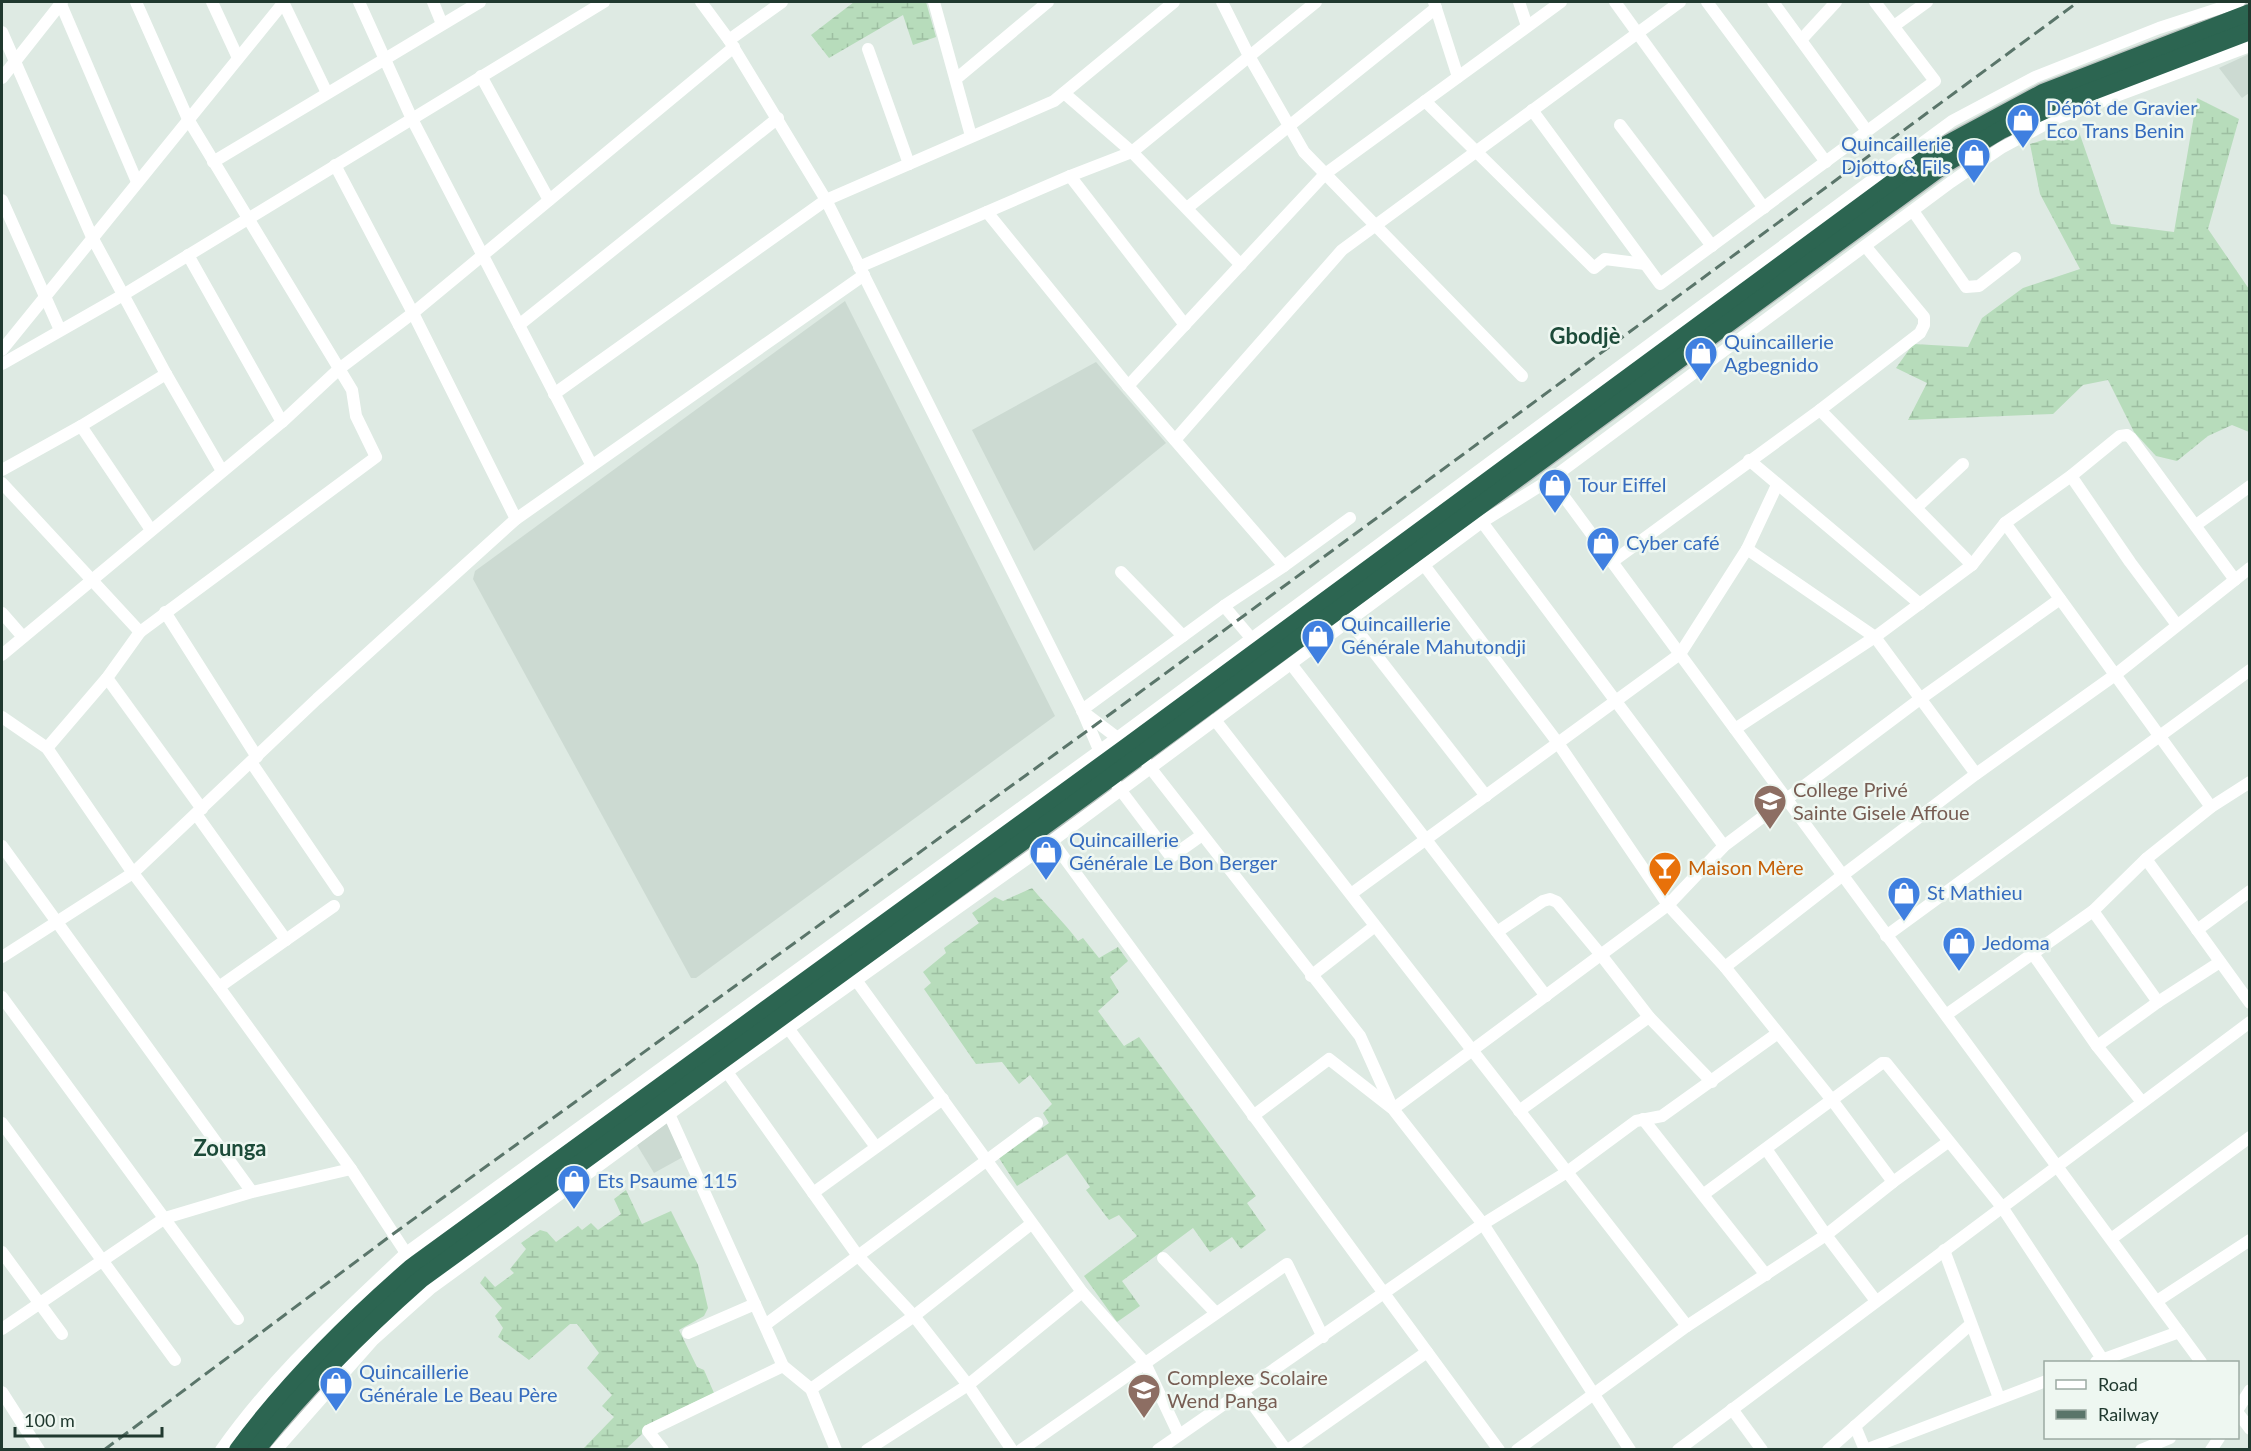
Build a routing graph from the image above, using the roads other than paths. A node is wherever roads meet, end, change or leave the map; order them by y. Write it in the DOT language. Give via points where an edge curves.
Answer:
graph roads {
  1 [pos="60,2"];
  2 [pos="136,2"];
  3 [pos="212,2"];
  4 [pos="283,2"];
  5 [pos="358,2"];
  6 [pos="433,2"];
  7 [pos="480,2"];
  8 [pos="604,2"];
  9 [pos="701,2"];
  10 [pos="782,2"];
  11 [pos="934,2"];
  12 [pos="1028,2"];
  13 [pos="1048,2"];
  14 [pos="1174,2"];
  15 [pos="1222,2"];
  16 [pos="1316,2"];
  17 [pos="1519,2"];
  18 [pos="1561,2"];
  19 [pos="1615,2"];
  20 [pos="1680,2"];
  21 [pos="1707,2"];
  22 [pos="1773,2"];
  23 [pos="1836,2"];
  24 [pos="1875,2"];
  25 [pos="1927,2"];
  26 [pos="2239,2"];
  27 [pos="1435,5"];
  28 [pos="2250,13"];
  29 [pos="1032,15"];
  30 [pos="442,24"];
  31 [pos="1527,26"];
  32 [pos="1894,26"];
  33 [pos="2250,31"];
  34 [pos="2,32"];
  35 [pos="1637,33"];
  36 [pos="1801,40"];
  37 [pos="731,44"];
  38 [pos="2250,46"];
  39 [pos="868,50"];
  40 [pos="1249,56"];
  41 [pos="238,58"];
  42 [pos="385,59"];
  43 [pos="15,62"];
  44 [pos="481,76"];
  45 [pos="1458,77"];
  46 [pos="2,78"];
  47 [pos="956,78"];
  48 [pos="327,93"];
  49 [pos="1064,93"];
  50 [pos="1425,101"];
  51 [pos="1532,111"];
  52 [pos="778,118"];
  53 [pos="188,119"];
  54 [pos="412,119"];
  55 [pos="1289,125"];
  56 [pos="1620,125"];
  57 [pos="1867,131"];
  58 [pos="971,136"];
  59 [pos="1475,152"];
  60 [pos="1132,153"];
  61 [pos="213,162"];
  62 [pos="1826,162"];
  63 [pos="909,164"];
  64 [pos="335,165"];
  65 [pos="1325,174"];
  66 [pos="1070,176"];
  67 [pos="137,182"];
  68 [pos="2,200"];
  69 [pos="549,200"];
  70 [pos="826,200"];
  71 [pos="1187,208"];
  72 [pos="1764,208"];
  73 [pos="1913,211"];
  74 [pos="987,212"];
  75 [pos="249,218"];
  76 [pos="1376,226"];
  77 [pos="92,237"];
  78 [pos="1712,246"];
  79 [pos="1866,247"];
  80 [pos="188,255"];
  81 [pos="483,255"];
  82 [pos="2015,258"];
  83 [pos="1645,264"];
  84 [pos="1241,265"];
  85 [pos="861,271"];
  86 [pos="123,295"];
  87 [pos="45,296"];
  88 [pos="413,313"];
  89 [pos="519,325"];
  90 [pos="1185,325"];
  91 [pos="60,330"];
  92 [pos="2,350"];
  93 [pos="2,364"];
  94 [pos="339,369"];
  95 [pos="166,374"];
  96 [pos="1522,376"];
  97 [pos="1128,386"];
  98 [pos="554,394"];
  99 [pos="1820,410"];
  100 [pos="282,422"];
  101 [pos="81,426"];
  102 [pos="1175,440"];
  103 [pos="1749,460"];
  104 [pos="591,464"];
  105 [pos="1963,464"];
  106 [pos="2,471"];
  107 [pos="222,471"];
  108 [pos="2071,476"];
  109 [pos="1551,479"];
  110 [pos="2,483"];
  111 [pos="1777,484"];
  112 [pos="2250,486"];
  113 [pos="1917,507"];
  114 [pos="1350,518"];
  115 [pos="516,519"];
  116 [pos="1482,522"];
  117 [pos="2006,523"];
  118 [pos="2196,525"];
  119 [pos="151,530"];
  120 [pos="1747,549"];
  121 [pos="1612,562"];
  122 [pos="1425,565"];
  123 [pos="1972,565"];
  124 [pos="1284,566"];
  125 [pos="2250,568"];
  126 [pos="1121,572"];
  127 [pos="2235,580"];
  128 [pos="90,581"];
  129 [pos="2060,598"];
  130 [pos="1920,604"];
  131 [pos="1224,606"];
  132 [pos="165,612"];
  133 [pos="2,613"];
  134 [pos="1349,620"];
  135 [pos="2177,625"];
  136 [pos="140,633"];
  137 [pos="1183,636"];
  138 [pos="23,637"];
  139 [pos="1875,637"];
  140 [pos="1251,638"];
  141 [pos="1680,654"];
  142 [pos="2,655"];
  143 [pos="1290,664"];
  144 [pos="2250,670"];
  145 [pos="2115,675"];
  146 [pos="107,678"];
  147 [pos="1920,699"];
  148 [pos="1616,701"];
  149 [pos="1082,710"];
  150 [pos="2,717"];
  151 [pos="1215,720"];
  152 [pos="1735,729"];
  153 [pos="2160,736"];
  154 [pos="1558,743"];
  155 [pos="47,748"];
  156 [pos="1134,752"];
  157 [pos="254,760"];
  158 [pos="1109,770"];
  159 [pos="1976,774"];
  160 [pos="2250,783"];
  161 [pos="1486,795"];
  162 [pos="1787,799"];
  163 [pos="2211,807"];
  164 [pos="199,812"];
  165 [pos="1202,835"];
  166 [pos="1426,840"];
  167 [pos="1052,841"];
  168 [pos="2,846"];
  169 [pos="1724,846"];
  170 [pos="2146,860"];
  171 [pos="134,873"];
  172 [pos="1843,875"];
  173 [pos="338,890"];
  174 [pos="2250,891"];
  175 [pos="1351,894"];
  176 [pos="334,906"];
  177 [pos="1668,906"];
  178 [pos="2093,911"];
  179 [pos="58,922"];
  180 [pos="1375,926"];
  181 [pos="2197,930"];
  182 [pos="1497,932"];
  183 [pos="1886,936"];
  184 [pos="286,940"];
  185 [pos="2033,954"];
  186 [pos="1601,955"];
  187 [pos="2,957"];
  188 [pos="2220,962"];
  189 [pos="1725,967"];
  190 [pos="1311,976"];
  191 [pos="856,980"];
  192 [pos="219,987"];
  193 [pos="2,996"];
  194 [pos="1546,996"];
  195 [pos="2158,1002"];
  196 [pos="2250,1003"];
  197 [pos="1946,1015"];
  198 [pos="1649,1017"];
  199 [pos="2250,1022"];
  200 [pos="789,1028"];
  201 [pos="1778,1034"];
  202 [pos="2097,1046"];
  203 [pos="1472,1050"];
  204 [pos="727,1072"];
  205 [pos="1712,1082"];
  206 [pos="943,1098"];
  207 [pos="1832,1100"];
  208 [pos="2142,1102"];
  209 [pos="1393,1109"];
  210 [pos="1519,1111"];
  211 [pos="669,1114"];
  212 [pos="1253,1116"];
  213 [pos="1643,1119"];
  214 [pos="2,1123"];
  215 [pos="1037,1123"];
  216 [pos="2250,1137"];
  217 [pos="1948,1142"];
  218 [pos="876,1147"];
  219 [pos="1766,1149"];
  220 [pos="985,1160"];
  221 [pos="2057,1166"];
  222 [pos="351,1169"];
  223 [pos="1567,1172"];
  224 [pos="1893,1182"];
  225 [pos="252,1192"];
  226 [pos="813,1193"];
  227 [pos="1704,1194"];
  228 [pos="2002,1207"];
  229 [pos="165,1218"];
  230 [pos="1032,1224"];
  231 [pos="1483,1224"];
  232 [pos="1826,1235"];
  233 [pos="2111,1239"];
  234 [pos="2250,1240"];
  235 [pos="1944,1250"];
  236 [pos="2,1252"];
  237 [pos="406,1253"];
  238 [pos="858,1256"];
  239 [pos="1163,1258"];
  240 [pos="102,1260"];
  241 [pos="1766,1275"];
  242 [pos="1082,1292"];
  243 [pos="1384,1293"];
  244 [pos="1876,1301"];
  245 [pos="2157,1301"];
  246 [pos="39,1303"];
  247 [pos="755,1304"];
  248 [pos="1216,1313"];
  249 [pos="914,1316"];
  250 [pos="238,1319"];
  251 [pos="1971,1324"];
  252 [pos="765,1325"];
  253 [pos="1687,1326"];
  254 [pos="2,1329"];
  255 [pos="2179,1332"];
  256 [pos="688,1333"];
  257 [pos="62,1334"];
  258 [pos="1323,1337"];
  259 [pos="1427,1352"];
  260 [pos="175,1360"];
  261 [pos="2099,1361"];
  262 [pos="2200,1361"];
  263 [pos="1145,1363"];
  264 [pos="783,1366"];
  265 [pos="2044,1382"];
  266 [pos="968,1385"];
  267 [pos="811,1389"];
  268 [pos="2250,1390"];
  269 [pos="1243,1391"];
  270 [pos="2,1392"];
  271 [pos="1594,1394"];
  272 [pos="1999,1398"];
  273 [pos="1732,1409"];
  274 [pos="2239,1409"];
  275 [pos="2239,1412"];
  276 [pos="1855,1426"];
  277 [pos="2250,1429"];
  278 [pos="1179,1435"];
  279 [pos="2165,1439"];
  280 [pos="39,1449"];
  281 [pos="221,1449"];
  282 [pos="238,1449"];
  283 [pos="256,1449"];
  284 [pos="276,1449"];
  285 [pos="663,1449"];
  286 [pos="836,1449"];
  287 [pos="867,1449"];
  288 [pos="1012,1449"];
  289 [pos="1021,1449"];
  290 [pos="1158,1449"];
  291 [pos="1287,1449"];
  292 [pos="1499,1449"];
  293 [pos="1517,1449"];
  294 [pos="1630,1449"];
  295 [pos="1677,1449"];
  296 [pos="1762,1449"];
  297 [pos="1828,1449"];
  298 [pos="1865,1449"];
  299 [pos="2140,1449"];
  1 -- 43 [label="street"];
  1 -- 67 [label="street"];
  2 -- 53 [label="street"];
  3 -- 41 [label="street"];
  4 -- 41 [label="street"];
  4 -- 48 [label="street"];
  5 -- 42 [label="street"];
  6 -- 30 [label="street"];
  7 -- 30 [label="street"];
  8 -- 44 [label="street"];
  9 -- 37 [label="street"];
  10 -- 37 [label="street"];
  11 -- 47 [label="street"];
  12 -- 29 [label="street"];
  13 -- 29 [label="street"];
  14 -- 49 [label="street"];
  15 -- 40 [label="street"];
  16 -- 40 [label="street"];
  17 -- 31 [label="street"];
  18 -- 31 [label="street"];
  19 -- 35 [label="street"];
  20 -- 35 [label="street"];
  21 -- 62 [label="street"];
  22 -- 36 [label="street"];
  23 -- 36 [label="street"];
  24 -- 32 [label="street"];
  25 -- 32 [label="street"];
  26 -- 140 [label="street" via="2159,28 2035,77 1952,121"];
  27 -- 45 [label="street"];
  27 -- 55 [label="street"];
  28 -- 156 [label="highway" via="2043,93 1936,150"];
  29 -- 47 [label="street"];
  30 -- 42 [label="street"];
  31 -- 45 [label="street"];
  32 -- 57 [label="street" via="1935,81"];
  33 -- 156 [label="highway" via="2051,107 2001,130 1946,163"];
  34 -- 43 [label="street"];
  35 -- 51 [label="street"];
  35 -- 72 [label="street"];
  36 -- 57 [label="street"];
  37 -- 52 [label="street"];
  37 -- 69 [label="street"];
  38 -- 73 [label="street" via="2055,119 2001,148"];
  39 -- 63 [label="street"];
  40 -- 55 [label="street"];
  40 -- 60 [label="street"];
  41 -- 53 [label="street"];
  42 -- 48 [label="street"];
  42 -- 54 [label="street"];
  43 -- 46 [label="street"];
  43 -- 77 [label="street"];
  44 -- 54 [label="street"];
  44 -- 69 [label="street"];
  45 -- 50 [label="street"];
  47 -- 58 [label="street"];
  48 -- 61 [label="street"];
  49 -- 58 [label="street" via="1054,101"];
  49 -- 60 [label="street"];
  50 -- 59 [label="street"];
  50 -- 65 [label="street"];
  51 -- 59 [label="street"];
  51 -- 83 [label="street"];
  52 -- 70 [label="street"];
  52 -- 89 [label="street"];
  53 -- 61 [label="street"];
  53 -- 67 [label="street"];
  54 -- 64 [label="street"];
  54 -- 81 [label="street"];
  55 -- 65 [label="street" via="1304,152"];
  55 -- 71 [label="street"];
  56 -- 78 [label="street"];
  57 -- 62 [label="street"];
  58 -- 63 [label="street"];
  59 -- 76 [label="street"];
  59 -- 83 [label="street" via="1594,268 1605,259"];
  60 -- 66 [label="street"];
  60 -- 71 [label="street"];
  61 -- 75 [label="street"];
  62 -- 72 [label="street"];
  63 -- 70 [label="street"];
  64 -- 75 [label="street"];
  64 -- 88 [label="street"];
  65 -- 76 [label="street"];
  65 -- 84 [label="street"];
  66 -- 74 [label="street"];
  66 -- 90 [label="street"];
  67 -- 77 [label="street"];
  68 -- 87 [label="street"];
  69 -- 81 [label="street"];
  70 -- 85 [label="street"];
  70 -- 98 [label="street"];
  71 -- 84 [label="street"];
  72 -- 78 [label="street"];
  73 -- 79 [label="street"];
  73 -- 82 [label="street" via="1966,287 1979,286"];
  74 -- 85 [label="street"];
  74 -- 97 [label="street"];
  75 -- 80 [label="street"];
  75 -- 94 [label="street"];
  76 -- 96 [label="street"];
  76 -- 102 [label="street" via="1342,250"];
  77 -- 86 [label="street"];
  77 -- 87 [label="street"];
  78 -- 83 [label="street" via="1660,284"];
  79 -- 99 [label="street" via="1924,317 1924,325 1920,333"];
  79 -- 109 [label="street"];
  80 -- 86 [label="street"];
  80 -- 100 [label="street"];
  81 -- 88 [label="street"];
  81 -- 89 [label="street"];
  84 -- 90 [label="street"];
  85 -- 104 [label="street"];
  85 -- 149 [label="street"];
  86 -- 91 [label="street"];
  86 -- 95 [label="street"];
  87 -- 91 [label="street"];
  87 -- 92 [label="street"];
  88 -- 94 [label="street"];
  88 -- 115 [label="street"];
  89 -- 98 [label="street"];
  90 -- 97 [label="street"];
  91 -- 93 [label="street"];
  94 -- 100 [label="street"];
  94 -- 132 [label="street" via="352,390 356,416 376,457"];
  95 -- 101 [label="street"];
  95 -- 107 [label="street"];
  97 -- 102 [label="street"];
  98 -- 104 [label="street"];
  99 -- 103 [label="street"];
  99 -- 113 [label="street"];
  100 -- 107 [label="street"];
  101 -- 106 [label="street"];
  101 -- 119 [label="street"];
  102 -- 124 [label="street"];
  103 -- 111 [label="street"];
  103 -- 121 [label="street"];
  104 -- 115 [label="street"];
  105 -- 113 [label="street"];
  107 -- 119 [label="street"];
  108 -- 117 [label="street"];
  108 -- 118 [label="street" via="2120,436 2127,435"];
  108 -- 135 [label="street"];
  109 -- 116 [label="street"];
  109 -- 121 [label="street"];
  110 -- 128 [label="street"];
  111 -- 120 [label="street"];
  111 -- 130 [label="street"];
  112 -- 118 [label="street"];
  113 -- 123 [label="street"];
  114 -- 124 [label="street"];
  115 -- 157 [label="street"];
  116 -- 122 [label="street"];
  116 -- 148 [label="street"];
  117 -- 123 [label="street"];
  117 -- 129 [label="street"];
  118 -- 127 [label="street"];
  119 -- 128 [label="street"];
  120 -- 139 [label="street"];
  120 -- 141 [label="street"];
  121 -- 141 [label="street"];
  122 -- 134 [label="street"];
  122 -- 154 [label="street"];
  123 -- 130 [label="street"];
  124 -- 131 [label="street"];
  125 -- 127 [label="street"];
  126 -- 137 [label="street"];
  127 -- 135 [label="street"];
  128 -- 136 [label="street"];
  128 -- 138 [label="street"];
  129 -- 145 [label="street"];
  129 -- 147 [label="street"];
  130 -- 139 [label="street"];
  131 -- 137 [label="street"];
  131 -- 140 [label="street"];
  132 -- 136 [label="street"];
  132 -- 157 [label="street"];
  133 -- 138 [label="street"];
  134 -- 143 [label="street"];
  134 -- 161 [label="street"];
  135 -- 145 [label="street"];
  136 -- 146 [label="street"];
  137 -- 149 [label="street"];
  138 -- 142 [label="street"];
  139 -- 147 [label="street"];
  139 -- 152 [label="street"];
  140 -- 156 [label="street"];
  141 -- 148 [label="street"];
  141 -- 152 [label="street"];
  143 -- 151 [label="street"];
  143 -- 166 [label="street"];
  144 -- 153 [label="street"];
  145 -- 153 [label="street"];
  145 -- 159 [label="street"];
  146 -- 155 [label="street"];
  146 -- 164 [label="street"];
  147 -- 159 [label="street"];
  147 -- 162 [label="street"];
  148 -- 154 [label="street"];
  148 -- 169 [label="street"];
  149 -- 156 [label="street"];
  149 -- 158 [label="street"];
  150 -- 155 [label="street"];
  151 -- 156 [label="street"];
  151 -- 175 [label="street"];
  152 -- 162 [label="street"];
  153 -- 163 [label="street"];
  153 -- 183 [label="street"];
  154 -- 161 [label="street"];
  154 -- 177 [label="street"];
  155 -- 171 [label="street"];
  156 -- 158 [label="highway"];
  156 -- 158 [label="street"];
  156 -- 165 [label="street"];
  157 -- 164 [label="street"];
  157 -- 173 [label="street"];
  158 -- 165 [label="street" via="1171,857"];
  158 -- 167 [label="street"];
  158 -- 237 [label="street"];
  158 -- 282 [label="highway" via="411,1268 321,1352"];
  158 -- 283 [label="highway" via="422,1280 333,1363"];
  159 -- 172 [label="street"];
  160 -- 163 [label="street"];
  161 -- 166 [label="street"];
  162 -- 169 [label="street"];
  162 -- 172 [label="street"];
  163 -- 170 [label="street"];
  164 -- 171 [label="street"];
  164 -- 184 [label="street"];
  165 -- 190 [label="street"];
  166 -- 175 [label="street"];
  166 -- 182 [label="street"];
  167 -- 191 [label="street"];
  167 -- 212 [label="street"];
  168 -- 179 [label="street"];
  169 -- 177 [label="street"];
  170 -- 178 [label="street"];
  170 -- 181 [label="street"];
  171 -- 179 [label="street"];
  171 -- 192 [label="street"];
  172 -- 183 [label="street"];
  172 -- 189 [label="street"];
  174 -- 181 [label="street"];
  175 -- 180 [label="street"];
  176 -- 184 [label="street"];
  177 -- 186 [label="street"];
  177 -- 189 [label="street"];
  178 -- 185 [label="street"];
  178 -- 195 [label="street"];
  179 -- 187 [label="street"];
  179 -- 225 [label="street"];
  180 -- 190 [label="street"];
  180 -- 203 [label="street"];
  181 -- 188 [label="street"];
  182 -- 186 [label="street" via="1550,899 1566,911"];
  182 -- 194 [label="street"];
  183 -- 197 [label="street"];
  184 -- 192 [label="street"];
  185 -- 197 [label="street"];
  185 -- 202 [label="street"];
  186 -- 194 [label="street"];
  186 -- 198 [label="street"];
  188 -- 195 [label="street"];
  188 -- 196 [label="street"];
  189 -- 201 [label="street"];
  190 -- 209 [label="street" via="1360,1036"];
  191 -- 200 [label="street"];
  191 -- 206 [label="street"];
  192 -- 222 [label="street"];
  193 -- 229 [label="street"];
  194 -- 203 [label="street"];
  195 -- 202 [label="street"];
  197 -- 221 [label="street"];
  198 -- 205 [label="street"];
  198 -- 210 [label="street"];
  199 -- 208 [label="street"];
  200 -- 204 [label="street"];
  200 -- 218 [label="street"];
  201 -- 205 [label="street"];
  201 -- 207 [label="street"];
  202 -- 208 [label="street"];
  203 -- 209 [label="street"];
  203 -- 210 [label="street"];
  204 -- 211 [label="street"];
  204 -- 226 [label="street"];
  205 -- 213 [label="street" via="1662,1116"];
  206 -- 218 [label="street"];
  206 -- 220 [label="street"];
  207 -- 217 [label="street" via="1886,1063"];
  207 -- 219 [label="street"];
  207 -- 224 [label="street"];
  208 -- 221 [label="street"];
  209 -- 212 [label="street" via="1329,1059"];
  209 -- 231 [label="street"];
  210 -- 223 [label="street"];
  211 -- 247 [label="street"];
  211 -- 284 [label="street" via="430,1289 373,1340"];
  212 -- 243 [label="street"];
  213 -- 223 [label="street"];
  213 -- 227 [label="street"];
  214 -- 240 [label="street"];
  215 -- 220 [label="street"];
  216 -- 233 [label="street"];
  217 -- 224 [label="street"];
  217 -- 228 [label="street"];
  218 -- 226 [label="street"];
  219 -- 227 [label="street"];
  219 -- 232 [label="street"];
  220 -- 230 [label="street"];
  220 -- 238 [label="street"];
  221 -- 228 [label="street"];
  221 -- 233 [label="street"];
  222 -- 225 [label="street"];
  222 -- 237 [label="street"];
  223 -- 231 [label="street"];
  223 -- 253 [label="street"];
  224 -- 232 [label="street"];
  225 -- 229 [label="street"];
  226 -- 238 [label="street"];
  227 -- 241 [label="street"];
  228 -- 235 [label="street"];
  228 -- 261 [label="street"];
  229 -- 240 [label="street"];
  229 -- 250 [label="street"];
  230 -- 242 [label="street"];
  230 -- 249 [label="street"];
  231 -- 243 [label="street"];
  231 -- 271 [label="street"];
  232 -- 241 [label="street"];
  232 -- 244 [label="street"];
  233 -- 245 [label="street"];
  234 -- 245 [label="street"];
  235 -- 244 [label="street"];
  235 -- 251 [label="street"];
  236 -- 246 [label="street"];
  237 -- 281 [label="street" via="287,1367"];
  238 -- 249 [label="street"];
  238 -- 252 [label="street"];
  239 -- 248 [label="street"];
  240 -- 246 [label="street"];
  240 -- 260 [label="street"];
  241 -- 253 [label="street"];
  242 -- 263 [label="street"];
  242 -- 266 [label="street"];
  243 -- 258 [label="street"];
  243 -- 259 [label="street"];
  244 -- 273 [label="street"];
  245 -- 255 [label="street"];
  246 -- 254 [label="street"];
  246 -- 257 [label="street"];
  247 -- 252 [label="street"];
  247 -- 256 [label="street"];
  248 -- 258 [label="street" via="1287,1264"];
  248 -- 263 [label="street"];
  249 -- 266 [label="street"];
  249 -- 267 [label="street"];
  251 -- 272 [label="street"];
  251 -- 276 [label="street"];
  252 -- 264 [label="street"];
  253 -- 271 [label="street"];
  255 -- 261 [label="street"];
  255 -- 262 [label="street"];
  258 -- 269 [label="street"];
  259 -- 291 [label="street"];
  259 -- 292 [label="street"];
  263 -- 278 [label="street"];
  263 -- 289 [label="street"];
  264 -- 267 [label="street"];
  264 -- 285 [label="street" via="648,1431"];
  265 -- 272 [label="street"];
  266 -- 287 [label="street"];
  266 -- 288 [label="street"];
  267 -- 286 [label="street"];
  268 -- 274 [label="street"];
  269 -- 278 [label="street"];
  269 -- 291 [label="street"];
  270 -- 280 [label="street"];
  271 -- 293 [label="street"];
  271 -- 294 [label="street"];
  272 -- 298 [label="street"];
  273 -- 295 [label="street"];
  273 -- 296 [label="street"];
  275 -- 277 [label="street"];
  276 -- 297 [label="street"];
  276 -- 298 [label="street"];
  278 -- 290 [label="street"];
  279 -- 299 [label="street"];
}
